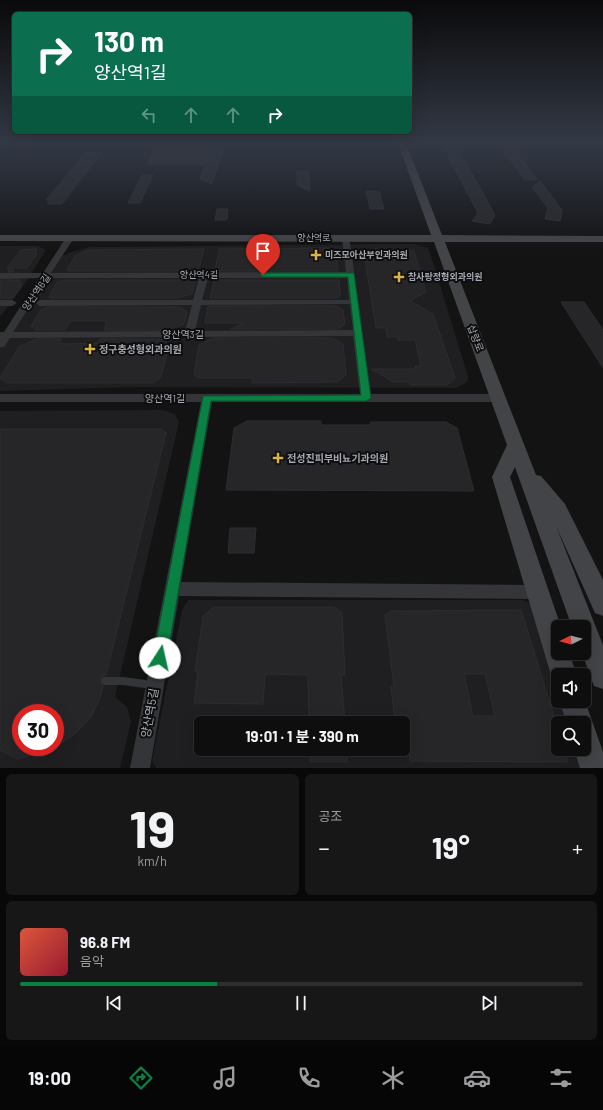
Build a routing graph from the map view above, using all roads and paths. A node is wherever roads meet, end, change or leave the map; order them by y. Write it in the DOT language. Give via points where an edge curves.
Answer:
graph roads {
  1 [pos="416,179"];
  2 [pos="0,238"];
  3 [pos="70,238"];
  4 [pos="346,238"];
  5 [pos="438,238"];
  6 [pos="603,238"];
  7 [pos="204,275"];
  8 [pos="351,275"];
  9 [pos="0,276"];
  10 [pos="47,276"];
  11 [pos="347,302"];
  12 [pos="0,303"];
  13 [pos="12,303"];
  14 [pos="40,303"];
  15 [pos="197,303"];
  16 [pos="358,333"];
  17 [pos="189,334"];
  18 [pos="4,335"];
  19 [pos="0,345"];
  20 [pos="0,398"];
  21 [pos="207,398"];
  22 [pos="366,398"];
  23 [pos="498,398"];
  24 [pos="516,444"];
  25 [pos="527,474"];
  26 [pos="172,589"];
  27 [pos="537,592"];
  28 [pos="603,606"];
  29 [pos="562,668"];
  30 [pos="603,677"];
  31 [pos="105,681"];
  32 [pos="155,686"];
  33 [pos="590,756"];
  34 [pos="140,768"];
  35 [pos="594,768"];
  1 -- 5 [label="street, 삽량로"];
  2 -- 3 [label="street, 양산역로"];
  3 -- 4 [label="street, 양산역로"];
  3 -- 10 [label="street, 양산역6길"];
  4 -- 5 [label="street, 양산역로"];
  4 -- 8 [label="street"];
  5 -- 6 [label="street, 양산역로"];
  5 -- 23 [label="street, 삽량로"];
  7 -- 8 [label="street, 양산역4길"];
  7 -- 10 [label="street, 양산역4길"];
  7 -- 15 [label="street"];
  8 -- 16 [label="street"];
  9 -- 10 [label="street, 양산역4길"];
  10 -- 18 [label="street, 양산역6길"];
  11 -- 15 [label="street"];
  12 -- 13 [label="street"];
  14 -- 15 [label="street"];
  15 -- 17 [label="street"];
  16 -- 17 [label="street, 양산역3길"];
  16 -- 22 [label="street"];
  17 -- 18 [label="street, 양산역3길"];
  18 -- 19 [label="street, 양산역6길"];
  20 -- 21 [label="street, 양산역1길"];
  21 -- 22 [label="street, 양산역1길"];
  21 -- 26 [label="street, 양산역5길"];
  22 -- 23 [label="street, 양산역1길"];
  23 -- 24 [label="street, 삽량로"];
  24 -- 25 [label="street, 삽량로"];
  24 -- 27 [label="street" via="501,477"];
  25 -- 28 [label="street" via="558,509"];
  25 -- 30 [label="street, 삽량로"];
  26 -- 27 [label="street"];
  26 -- 32 [label="street, 양산역5길"];
  27 -- 29 [label="street"];
  31 -- 32 [label="lane"];
  32 -- 34 [label="street, 양산역5길"];
  33 -- 35 [label="street"];
}
